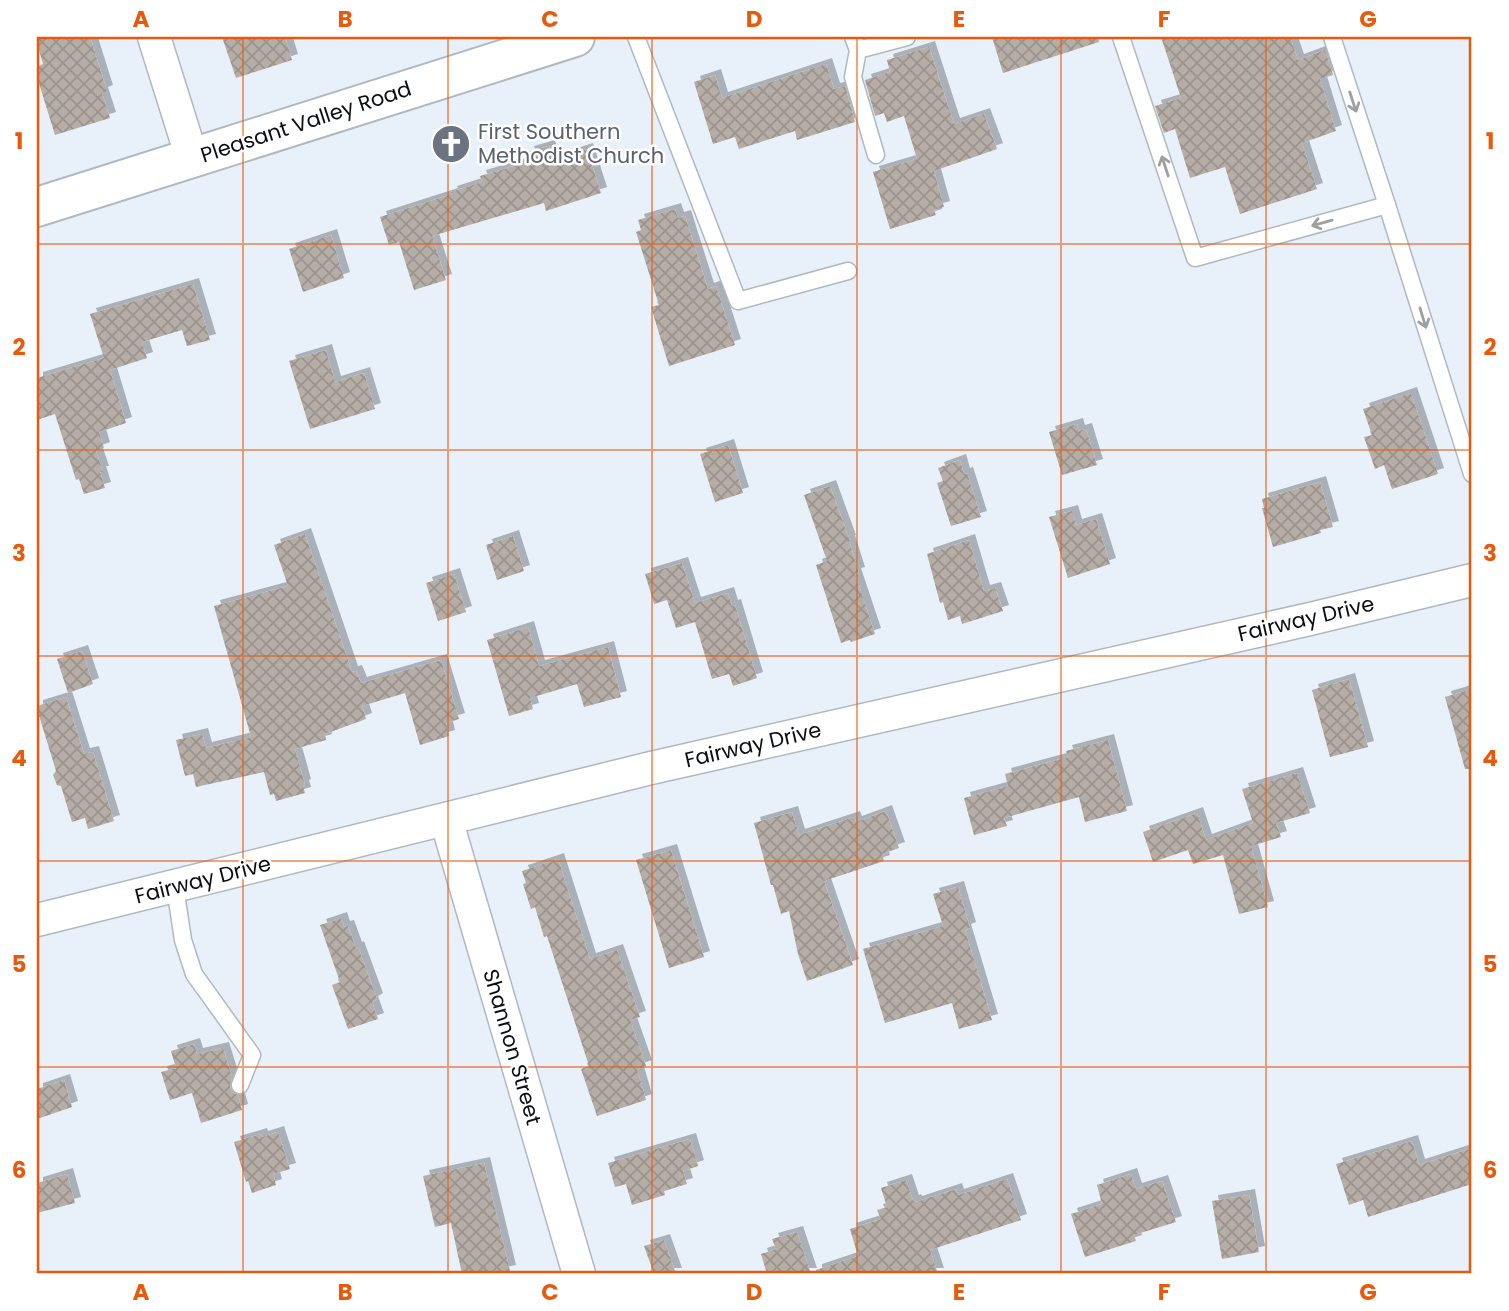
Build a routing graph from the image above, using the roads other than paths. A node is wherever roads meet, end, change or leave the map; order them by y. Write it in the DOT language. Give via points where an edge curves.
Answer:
graph roads {
  1 [pos="154,37"];
  2 [pos="575,37"];
  3 [pos="636,37"];
  4 [pos="907,37"];
  5 [pos="1121,37"];
  6 [pos="1332,37"];
  7 [pos="855,43"];
  8 [pos="876,155"];
  9 [pos="192,158"];
  10 [pos="1387,205"];
  11 [pos="37,207"];
  12 [pos="848,271"];
  13 [pos="1472,474"];
  14 [pos="1472,580"];
  15 [pos="446,819"];
  16 [pos="175,887"];
  17 [pos="37,920"];
  18 [pos="240,1085"];
  19 [pos="579,1274"];
  1 -- 9 [label="street"];
  2 -- 9 [label="street, Pleasant Valley Road"];
  3 -- 12 [label="lane" via="738,301"];
  4 -- 7 [label="lane"];
  10 -- 5 [label="lane, one-way" via="1195,258"];
  6 -- 10 [label="lane, one-way"];
  7 -- 8 [label="lane" via="853,77"];
  9 -- 11 [label="street, Pleasant Valley Road"];
  10 -- 13 [label="lane, one-way"];
  14 -- 15 [label="street, Fairway Drive"];
  15 -- 16 [label="street, Fairway Drive"];
  15 -- 19 [label="street, Shannon Street"];
  16 -- 17 [label="street, Fairway Drive"];
  16 -- 18 [label="lane" via="194,974 253,1055"];
}
